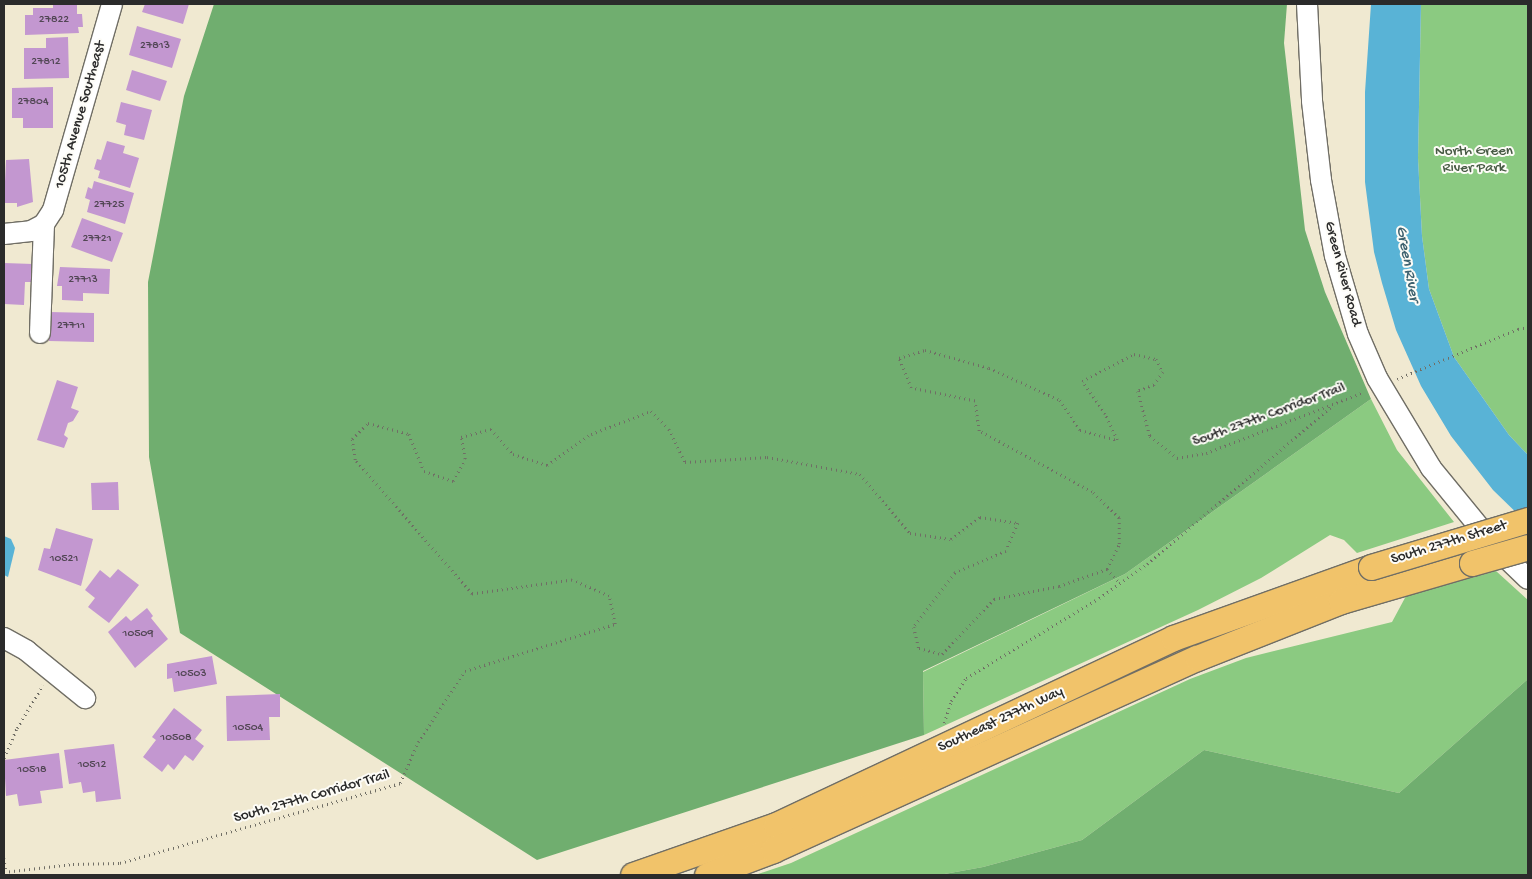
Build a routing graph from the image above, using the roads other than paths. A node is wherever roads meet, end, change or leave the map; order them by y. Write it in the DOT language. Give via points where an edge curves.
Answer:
graph roads {
  1 [pos="112,4"];
  2 [pos="1307,4"];
  3 [pos="44,224"];
  4 [pos="4,234"];
  5 [pos="40,333"];
  6 [pos="1528,520"];
  7 [pos="1528,547"];
  8 [pos="1374,578"];
  9 [pos="1528,579"];
  10 [pos="4,638"];
  11 [pos="85,698"];
  12 [pos="633,875"];
  13 [pos="707,875"];
  1 -- 3 [label="street, 105th Avenue Southeast" via="53,210"];
  2 -- 9 [label="street, Green River Road" via="1312,101 1327,217 1358,334 1382,386 1431,468 1499,550"];
  3 -- 4 [label="street" via="31,231"];
  3 -- 5 [label="street"];
  6 -- 8 [label="main road, South 277th Street, bridge"];
  7 -- 8 [label="main road, South 277th Street, bridge"];
  8 -- 12 [label="main road, Southeast 277th Way" via="1174,638 776,825"];
  8 -- 13 [label="main road, Southeast 277th Way" via="782,846"];
  10 -- 11 [label="street"];
}
